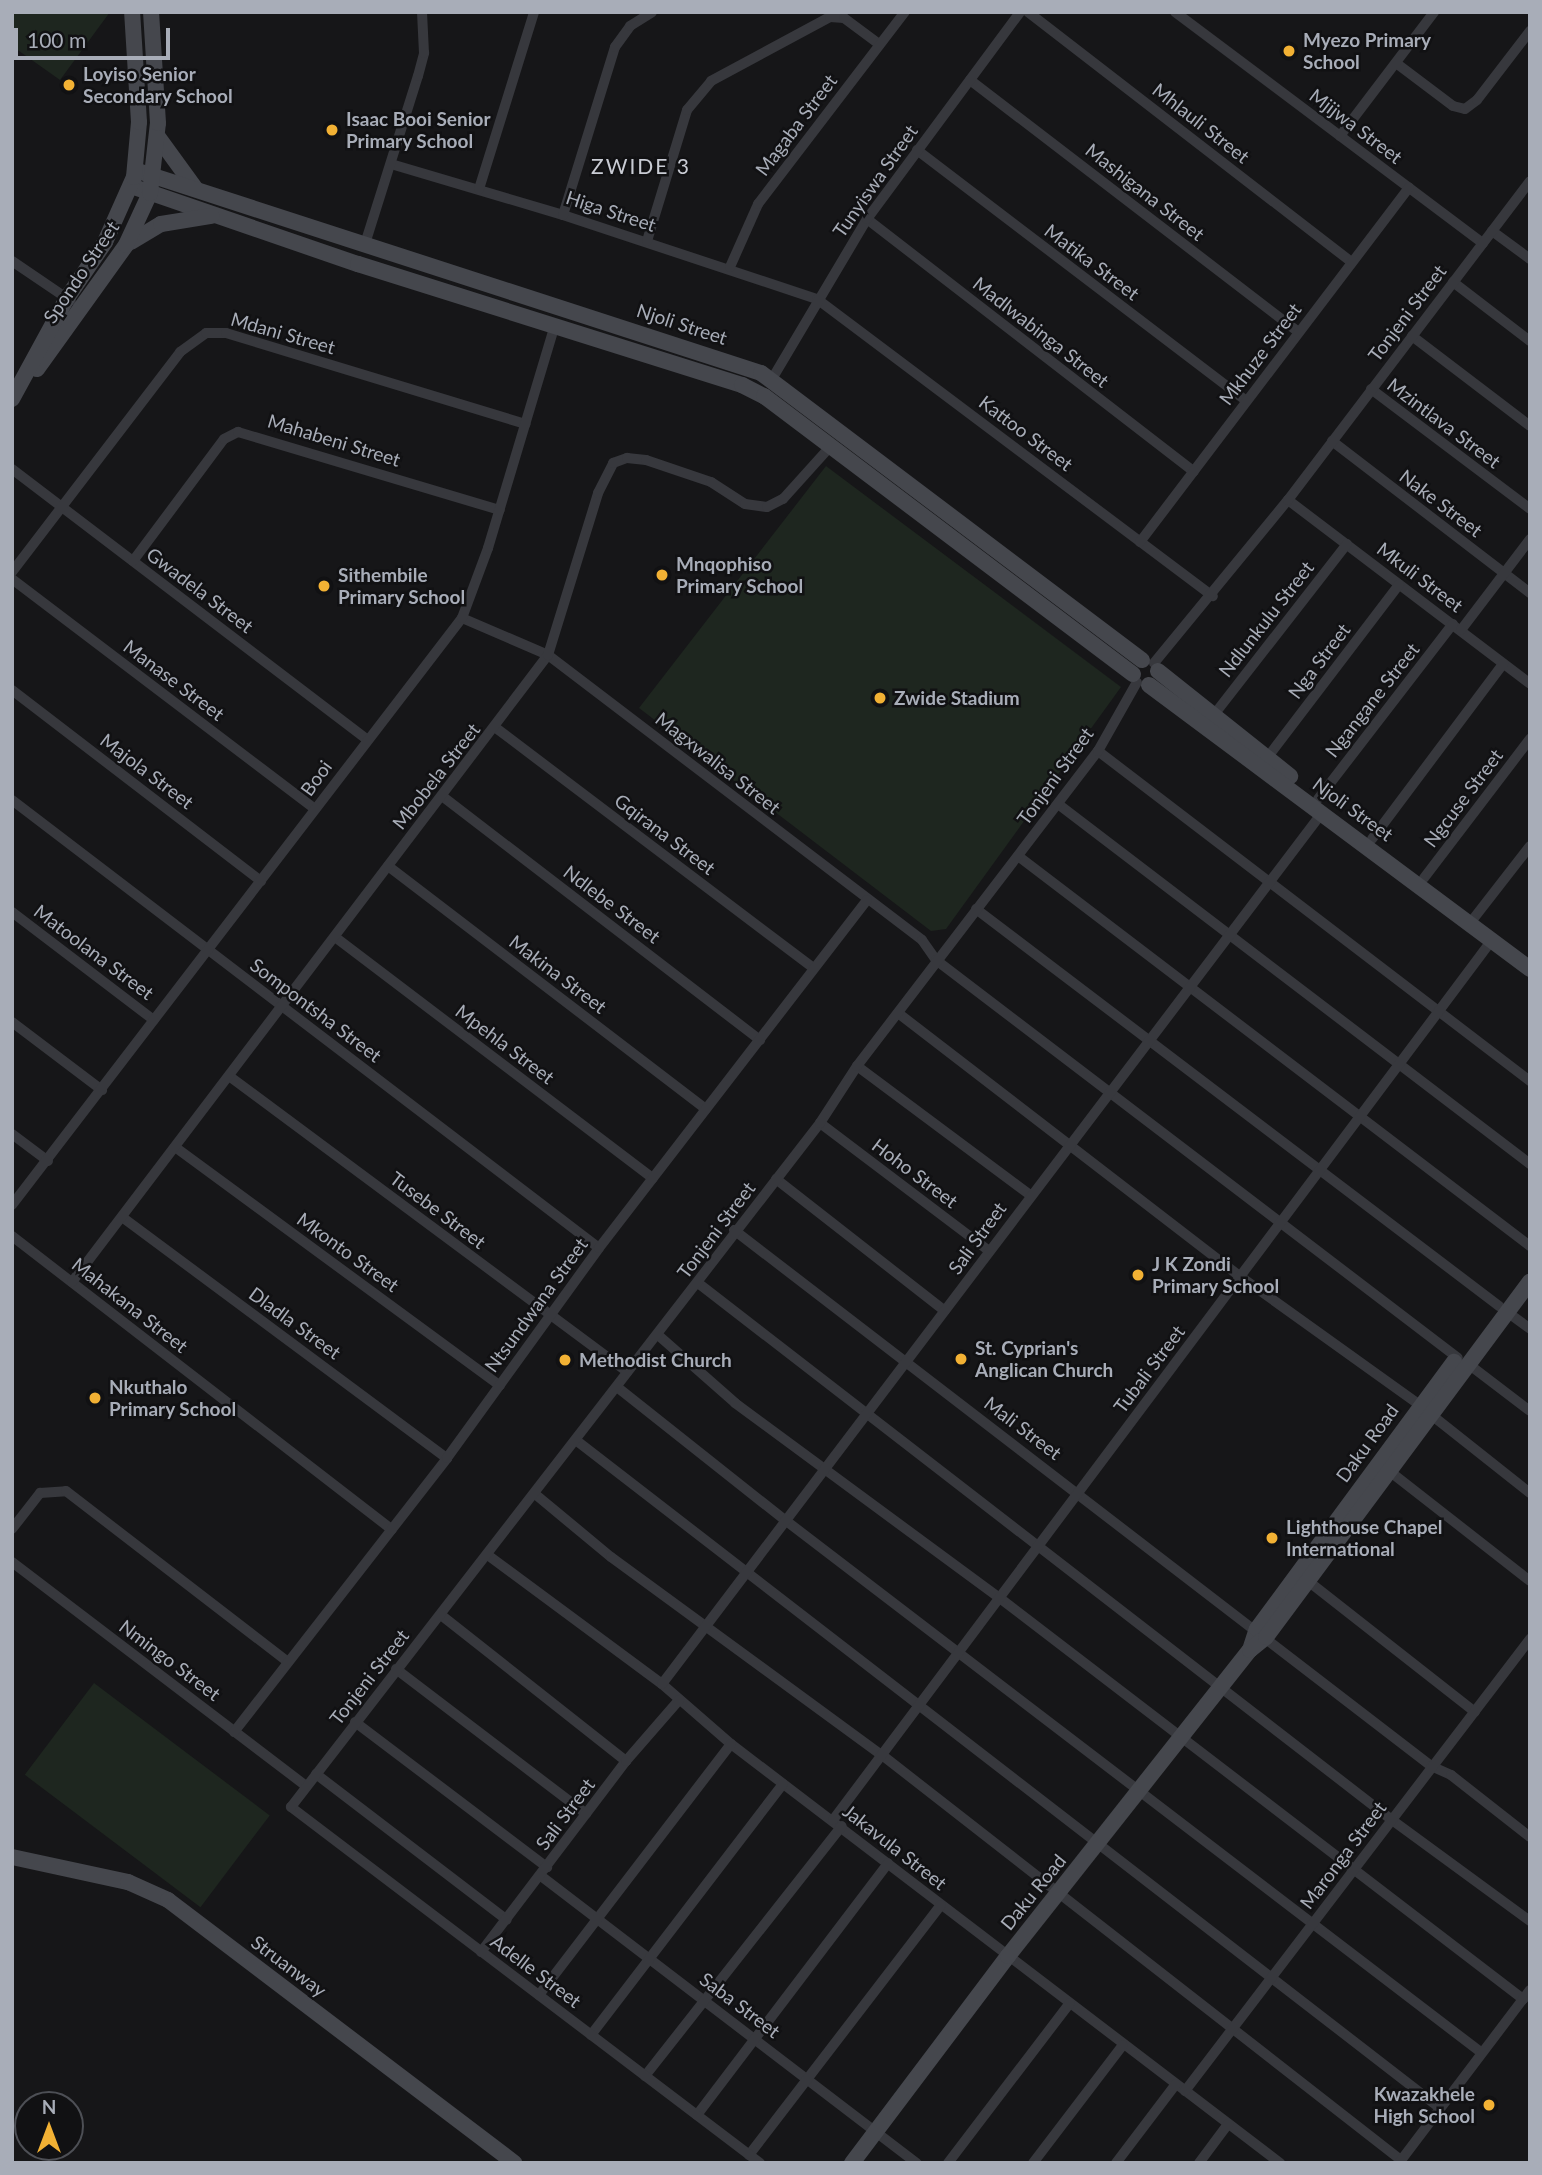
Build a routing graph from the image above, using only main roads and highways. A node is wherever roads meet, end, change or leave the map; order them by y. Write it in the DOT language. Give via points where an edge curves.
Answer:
graph roads {
  1 [pos="132,12"];
  2 [pos="151,12"];
  3 [pos="158,137"];
  4 [pos="135,170"];
  5 [pos="155,176"];
  6 [pos="131,186"];
  7 [pos="198,191"];
  8 [pos="150,193"];
  9 [pos="217,216"];
  10 [pos="126,245"];
  11 [pos="27,378"];
  12 [pos="12,399"];
  13 [pos="1145,673"];
  14 [pos="1320,806"];
  15 [pos="1529,960"];
  16 [pos="1530,1267"];
  17 [pos="1530,1281"];
  18 [pos="1503,1309"];
  19 [pos="1425,1409"];
  20 [pos="1261,1633"];
  21 [pos="12,1857"];
  22 [pos="514,2163"];
  23 [pos="852,2163"];
  1 -- 4 [label="main road, Spondo Street" via="139,122"];
  2 -- 3 [label="main road, Spondo Street"];
  3 -- 5 [label="main road, Spondo Street"];
  3 -- 7 [label="main road"];
  4 -- 5 [label="main road, Njoli Street"];
  4 -- 6 [label="main road, Spondo Street"];
  5 -- 7 [label="main road, Njoli Street"];
  5 -- 8 [label="main road, Spondo Street"];
  6 -- 8 [label="main road, Njoli Street"];
  6 -- 11 [label="main road, Spondo Street" via="105,242 67,298"];
  7 -- 13 [label="main road, Njoli Street" via="772,379"];
  8 -- 9 [label="main road, Njoli Street"];
  8 -- 10 [label="main road, Spondo Street"];
  9 -- 10 [label="main road" via="161,223"];
  9 -- 13 [label="main road, Njoli Street" via="742,385"];
  10 -- 11 [label="main road, Spondo Street"];
  11 -- 12 [label="main road, Spondo Street"];
  13 -- 14 [label="main road, Njoli Street"];
  13 -- 14 [label="main road, Njoli Street" via="1213,716"];
  14 -- 15 [label="main road, Njoli Street" via="1373,839"];
  14 -- 15 [label="main road, Njoli Street" via="1492,940"];
  16 -- 18 [label="main road, Daku Road"];
  17 -- 18 [label="main road, Daku Road"];
  18 -- 19 [label="main road, Daku Road"];
  19 -- 20 [label="main road, Daku Road"];
  19 -- 20 [label="main road, Daku Road" via="1388,1470 1308,1581"];
  20 -- 23 [label="main road, Daku Road"];
  21 -- 22 [label="main road, Struanway" via="128,1882 169,1900"];
}
